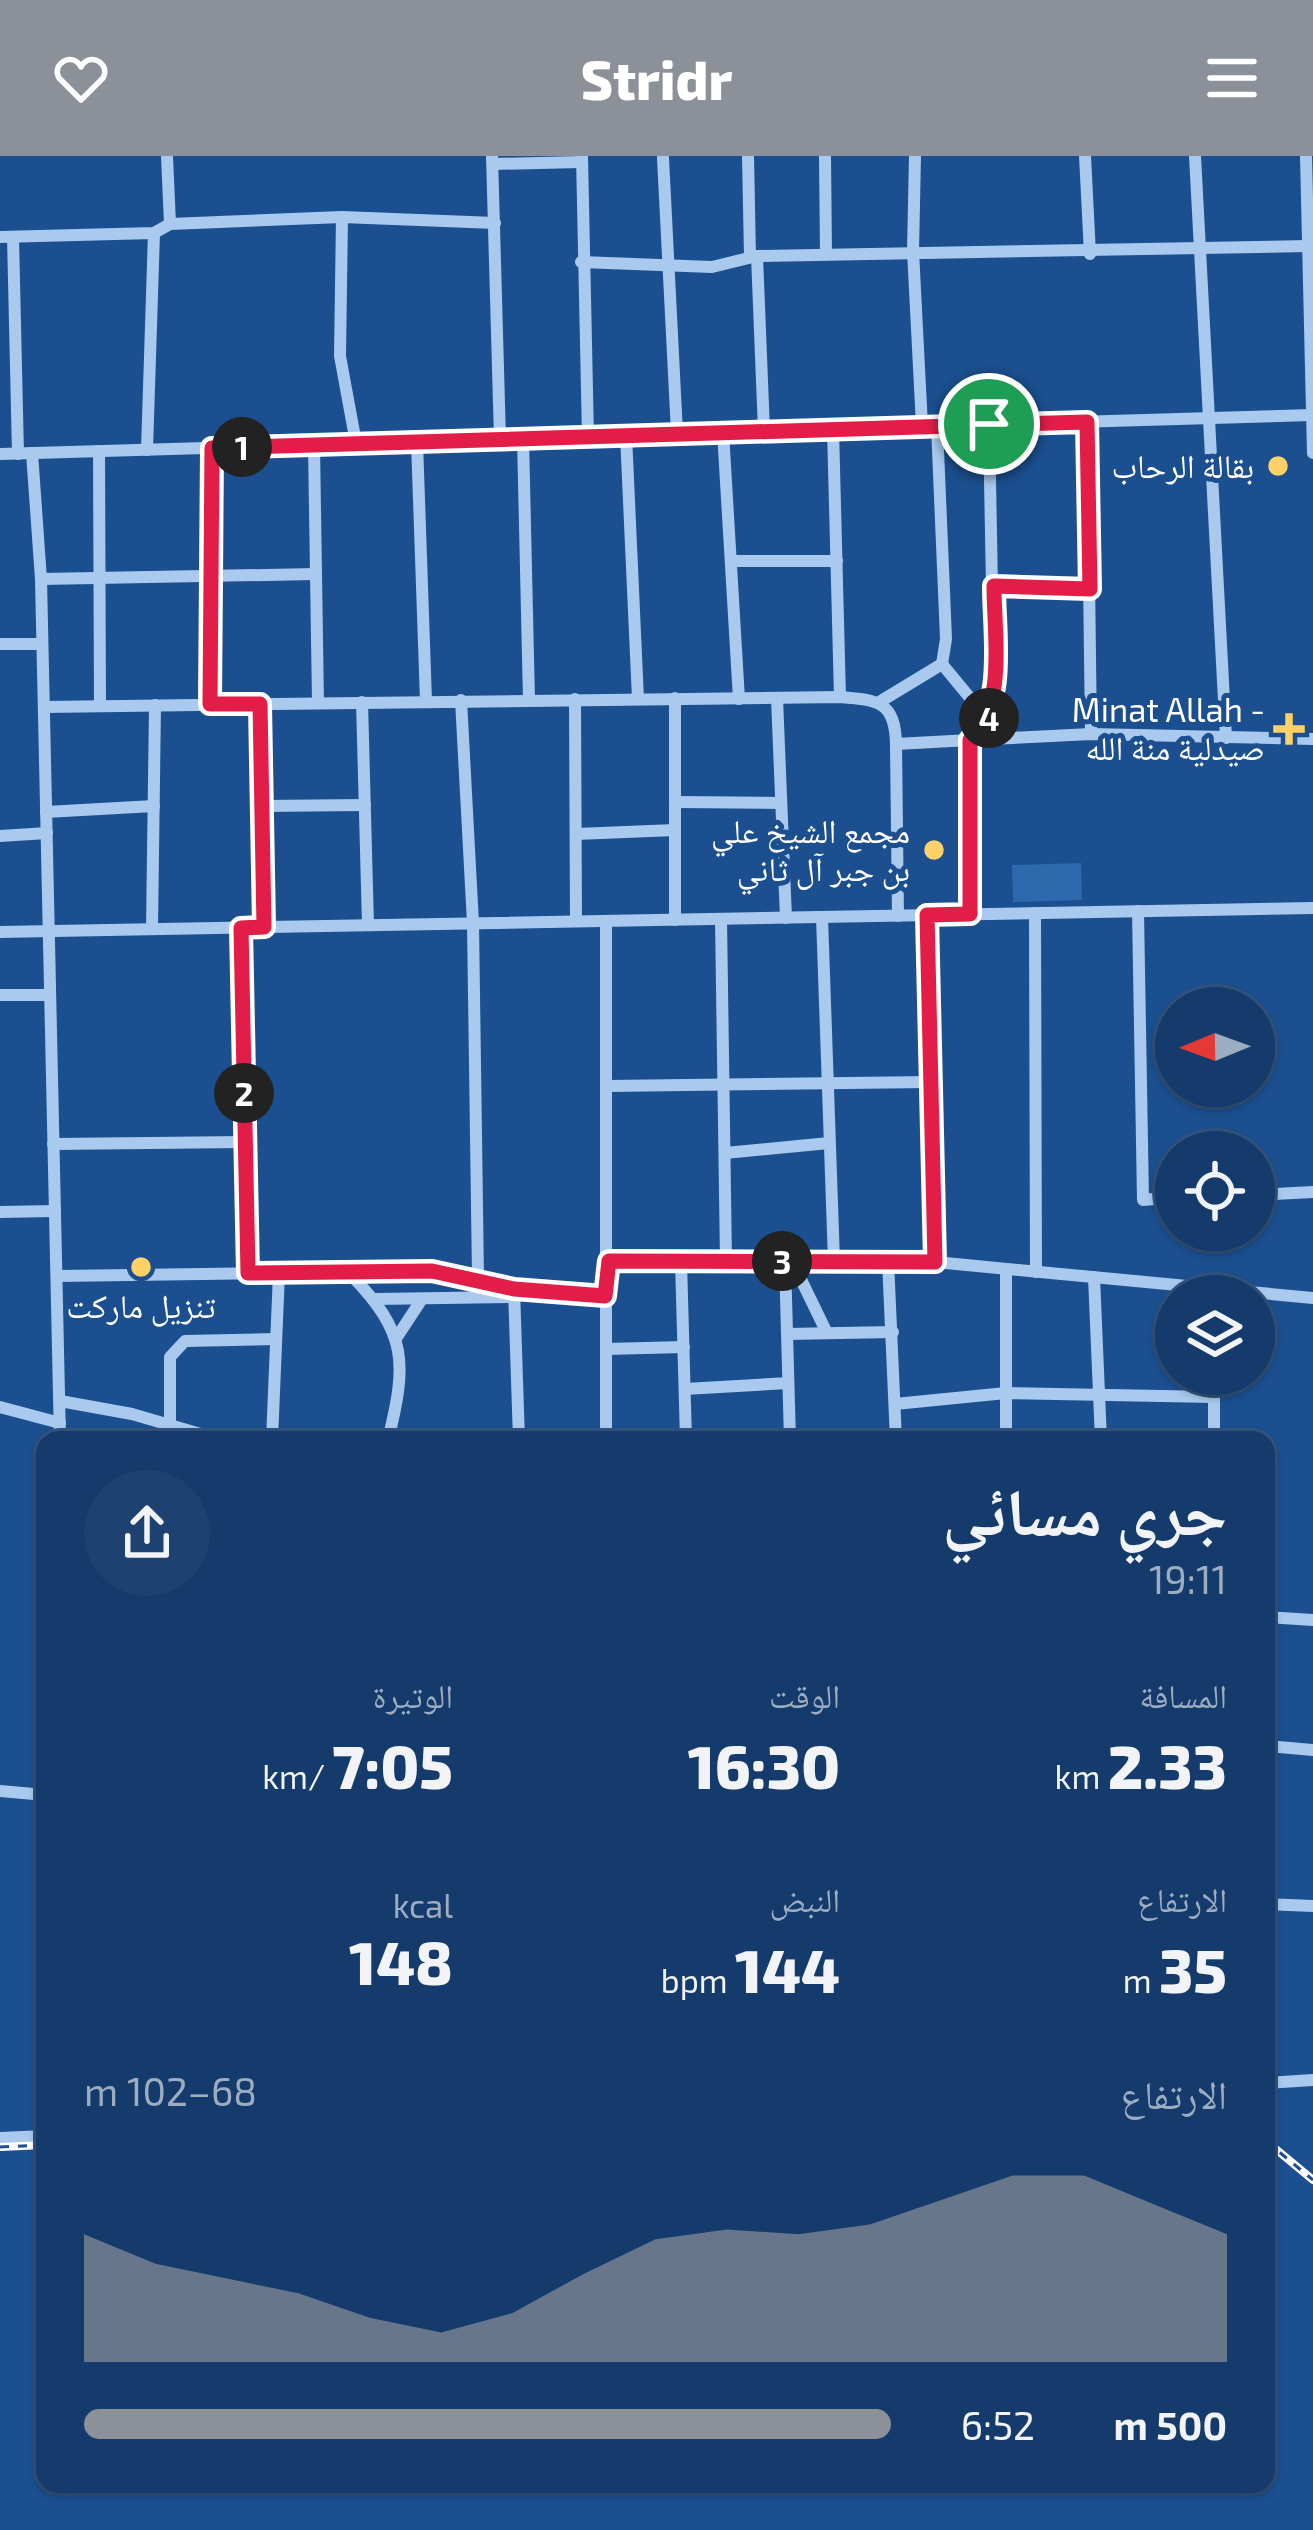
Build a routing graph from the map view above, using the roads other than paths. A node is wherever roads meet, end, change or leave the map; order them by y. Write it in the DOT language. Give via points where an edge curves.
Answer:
graph roads {
  1 [pos="167,156"];
  2 [pos="748,156"];
  3 [pos="825,156"];
  4 [pos="915,156"];
  5 [pos="1084,156"];
  6 [pos="1196,156"];
  7 [pos="663,158"];
  8 [pos="582,159"];
  9 [pos="492,160"];
  10 [pos="1308,165"];
  11 [pos="342,217"];
  12 [pos="170,224"];
  13 [pos="495,224"];
  14 [pos="154,233"];
  15 [pos="7,237"];
  16 [pos="1309,246"];
  17 [pos="1202,247"];
  18 [pos="913,250"];
  19 [pos="826,254"];
  20 [pos="1090,254"];
  21 [pos="754,256"];
  22 [pos="581,262"];
  23 [pos="670,268"];
  24 [pos="1312,415"];
  25 [pos="1212,418"];
  26 [pos="1087,422"];
  27 [pos="989,424"];
  28 [pos="930,426"];
  29 [pos="833,429"];
  30 [pos="764,431"];
  31 [pos="723,432"];
  32 [pos="677,433"];
  33 [pos="626,435"];
  34 [pos="588,436"];
  35 [pos="523,438"];
  36 [pos="500,439"];
  37 [pos="417,442"];
  38 [pos="356,443"];
  39 [pos="314,445"];
  40 [pos="212,448"];
  41 [pos="147,450"];
  42 [pos="99,451"];
  43 [pos="25,453"];
  44 [pos="1313,453"];
  45 [pos="0,454"];
  46 [pos="731,561"];
  47 [pos="837,561"];
  48 [pos="316,574"];
  49 [pos="211,576"];
  50 [pos="100,578"];
  51 [pos="41,579"];
  52 [pos="994,586"];
  53 [pos="1090,589"];
  54 [pos="0,644"];
  55 [pos="42,644"];
  56 [pos="942,664"];
  57 [pos="675,698"];
  58 [pos="777,698"];
  59 [pos="840,698"];
  60 [pos="638,699"];
  61 [pos="739,699"];
  62 [pos="461,700"];
  63 [pos="529,700"];
  64 [pos="575,700"];
  65 [pos="426,701"];
  66 [pos="881,701"];
  67 [pos="362,702"];
  68 [pos="318,703"];
  69 [pos="210,704"];
  70 [pos="260,704"];
  71 [pos="100,705"];
  72 [pos="155,705"];
  73 [pos="44,707"];
  74 [pos="989,721"];
  75 [pos="1090,734"];
  76 [pos="1226,738"];
  77 [pos="1313,739"];
  78 [pos="970,740"];
  79 [pos="896,744"];
  80 [pos="675,802"];
  81 [pos="781,803"];
  82 [pos="365,805"];
  83 [pos="154,806"];
  84 [pos="262,806"];
  85 [pos="46,812"];
  86 [pos="675,830"];
  87 [pos="47,833"];
  88 [pos="576,834"];
  89 [pos="0,836"];
  90 [pos="1313,908"];
  91 [pos="1138,911"];
  92 [pos="1035,913"];
  93 [pos="970,914"];
  94 [pos="927,915"];
  95 [pos="898,916"];
  96 [pos="821,917"];
  97 [pos="786,918"];
  98 [pos="721,919"];
  99 [pos="675,920"];
  100 [pos="606,921"];
  101 [pos="576,922"];
  102 [pos="473,923"];
  103 [pos="368,925"];
  104 [pos="264,927"];
  105 [pos="241,928"];
  106 [pos="152,929"];
  107 [pos="49,931"];
  108 [pos="0,932"];
  109 [pos="0,995"];
  110 [pos="49,995"];
  111 [pos="931,1082"];
  112 [pos="827,1083"];
  113 [pos="723,1084"];
  114 [pos="608,1086"];
  115 [pos="245,1142"];
  116 [pos="830,1143"];
  117 [pos="53,1144"];
  118 [pos="724,1153"];
  119 [pos="1313,1192"];
  120 [pos="1275,1194"];
  121 [pos="1155,1199"];
  122 [pos="55,1211"];
  123 [pos="0,1212"];
  124 [pos="609,1261"];
  125 [pos="681,1261"];
  126 [pos="726,1261"];
  127 [pos="888,1261"];
  128 [pos="788,1262"];
  129 [pos="834,1262"];
  130 [pos="935,1262"];
  131 [pos="1006,1269"];
  132 [pos="1036,1272"];
  133 [pos="248,1273"];
  134 [pos="279,1273"];
  135 [pos="350,1274"];
  136 [pos="58,1276"];
  137 [pos="478,1277"];
  138 [pos="1094,1277"];
  139 [pos="1155,1285"];
  140 [pos="514,1293"];
  141 [pos="605,1296"];
  142 [pos="1275,1296"];
  143 [pos="1313,1298"];
  144 [pos="375,1299"];
  145 [pos="420,1302"];
  146 [pos="893,1332"];
  147 [pos="787,1334"];
  148 [pos="827,1334"];
  149 [pos="397,1337"];
  150 [pos="276,1339"];
  151 [pos="684,1346"];
  152 [pos="606,1349"];
  153 [pos="788,1383"];
  154 [pos="685,1389"];
  155 [pos="1006,1393"];
  156 [pos="1099,1395"];
  157 [pos="1214,1397"];
  158 [pos="60,1401"];
  159 [pos="895,1404"];
  160 [pos="0,1407"];
  161 [pos="60,1423"];
  162 [pos="170,1424"];
  163 [pos="60,1431"];
  164 [pos="183,1431"];
  165 [pos="272,1431"];
  166 [pos="390,1431"];
  167 [pos="519,1431"];
  168 [pos="606,1431"];
  169 [pos="686,1431"];
  170 [pos="790,1431"];
  171 [pos="896,1431"];
  172 [pos="1006,1431"];
  173 [pos="1101,1431"];
  174 [pos="1214,1431"];
  175 [pos="1275,1618"];
  176 [pos="1313,1620"];
  177 [pos="1275,1747"];
  178 [pos="1313,1750"];
  179 [pos="0,1791"];
  180 [pos="36,1794"];
  181 [pos="1275,1904"];
  182 [pos="1313,1906"];
  183 [pos="1313,2080"];
  184 [pos="1275,2082"];
  185 [pos="36,2136"];
  186 [pos="0,2138"];
  1 -- 12 [label="street"];
  2 -- 21 [label="street"];
  3 -- 19 [label="street"];
  4 -- 18 [label="street"];
  5 -- 20 [label="street"];
  6 -- 17 [label="street"];
  7 -- 23 [label="street"];
  8 -- 9 [label="street"];
  8 -- 22 [label="street"];
  9 -- 13 [label="street"];
  10 -- 16 [label="street"];
  11 -- 12 [label="street"];
  11 -- 13 [label="street"];
  11 -- 38 [label="street" via="340,356"];
  12 -- 14 [label="street"];
  13 -- 36 [label="street"];
  14 -- 15 [label="street"];
  14 -- 41 [label="street"];
  15 -- 43 [label="street"];
  16 -- 17 [label="street"];
  16 -- 24 [label="street"];
  17 -- 20 [label="street"];
  17 -- 25 [label="street"];
  18 -- 19 [label="street"];
  18 -- 20 [label="street"];
  18 -- 28 [label="street"];
  19 -- 21 [label="street"];
  21 -- 23 [label="street"];
  21 -- 30 [label="street"];
  22 -- 23 [label="street"];
  22 -- 34 [label="street"];
  23 -- 32 [label="street"];
  24 -- 25 [label="street"];
  24 -- 44 [label="street"];
  25 -- 26 [label="street"];
  25 -- 76 [label="street"];
  26 -- 27 [label="street"];
  26 -- 53 [label="street"];
  27 -- 28 [label="street"];
  27 -- 52 [label="street"];
  28 -- 29 [label="street"];
  28 -- 56 [label="street"];
  29 -- 30 [label="street"];
  29 -- 47 [label="street"];
  30 -- 31 [label="street"];
  31 -- 32 [label="street"];
  31 -- 46 [label="street"];
  32 -- 33 [label="street"];
  33 -- 34 [label="street"];
  33 -- 60 [label="street"];
  34 -- 35 [label="street"];
  35 -- 36 [label="street"];
  35 -- 63 [label="street"];
  36 -- 37 [label="street"];
  37 -- 38 [label="street"];
  37 -- 65 [label="street"];
  38 -- 39 [label="street"];
  39 -- 40 [label="street"];
  39 -- 48 [label="street"];
  40 -- 41 [label="street"];
  40 -- 49 [label="street"];
  41 -- 42 [label="street"];
  42 -- 43 [label="street"];
  42 -- 50 [label="street"];
  43 -- 45 [label="street"];
  43 -- 51 [label="street"];
  46 -- 47 [label="street"];
  46 -- 61 [label="street"];
  47 -- 59 [label="street"];
  48 -- 49 [label="street"];
  48 -- 68 [label="street"];
  49 -- 50 [label="street"];
  49 -- 69 [label="street"];
  50 -- 51 [label="street"];
  50 -- 71 [label="street"];
  51 -- 55 [label="street"];
  52 -- 53 [label="street"];
  52 -- 74 [label="street"];
  53 -- 75 [label="street"];
  54 -- 55 [label="street"];
  55 -- 73 [label="street"];
  56 -- 66 [label="street"];
  56 -- 74 [label="street"];
  57 -- 60 [label="street"];
  57 -- 61 [label="street"];
  57 -- 80 [label="street"];
  58 -- 59 [label="street"];
  58 -- 61 [label="street"];
  58 -- 81 [label="street"];
  59 -- 66 [label="street"];
  60 -- 64 [label="street"];
  62 -- 63 [label="street"];
  62 -- 65 [label="street"];
  62 -- 102 [label="street"];
  63 -- 64 [label="street"];
  64 -- 88 [label="street"];
  65 -- 67 [label="street"];
  66 -- 79 [label="street" via="895,718"];
  67 -- 68 [label="street"];
  67 -- 82 [label="street"];
  68 -- 70 [label="street"];
  69 -- 70 [label="street"];
  69 -- 72 [label="street"];
  70 -- 84 [label="street"];
  71 -- 72 [label="street"];
  71 -- 73 [label="street"];
  72 -- 83 [label="street"];
  73 -- 85 [label="street"];
  74 -- 78 [label="street"];
  75 -- 76 [label="street"];
  75 -- 78 [label="street"];
  76 -- 77 [label="street"];
  78 -- 79 [label="street"];
  78 -- 93 [label="street"];
  79 -- 95 [label="street"];
  80 -- 81 [label="street"];
  80 -- 86 [label="street"];
  81 -- 97 [label="street"];
  82 -- 84 [label="street"];
  82 -- 103 [label="street"];
  83 -- 85 [label="street"];
  83 -- 106 [label="street"];
  84 -- 104 [label="street"];
  85 -- 87 [label="street"];
  86 -- 88 [label="street"];
  86 -- 99 [label="street"];
  87 -- 89 [label="street"];
  87 -- 107 [label="street"];
  88 -- 101 [label="street"];
  90 -- 91 [label="street"];
  91 -- 92 [label="street"];
  91 -- 121 [label="street" via="1144,1200"];
  92 -- 93 [label="street"];
  92 -- 132 [label="street"];
  93 -- 94 [label="street"];
  94 -- 95 [label="street"];
  94 -- 111 [label="street"];
  95 -- 96 [label="street"];
  96 -- 97 [label="street"];
  96 -- 112 [label="street"];
  97 -- 98 [label="street"];
  98 -- 99 [label="street"];
  98 -- 113 [label="street"];
  99 -- 100 [label="street"];
  100 -- 101 [label="street"];
  100 -- 114 [label="street"];
  101 -- 102 [label="street"];
  102 -- 103 [label="street"];
  102 -- 137 [label="street"];
  103 -- 104 [label="street"];
  104 -- 105 [label="street"];
  105 -- 106 [label="street"];
  105 -- 115 [label="street"];
  106 -- 107 [label="street"];
  107 -- 108 [label="street"];
  107 -- 110 [label="street"];
  109 -- 110 [label="street"];
  110 -- 117 [label="street"];
  111 -- 112 [label="street"];
  111 -- 130 [label="street"];
  112 -- 113 [label="street"];
  112 -- 116 [label="street"];
  113 -- 114 [label="street"];
  113 -- 118 [label="street"];
  114 -- 124 [label="street"];
  115 -- 117 [label="street"];
  115 -- 133 [label="street"];
  116 -- 118 [label="street"];
  116 -- 129 [label="street"];
  117 -- 122 [label="street"];
  118 -- 126 [label="street"];
  119 -- 120 [label="street"];
  122 -- 123 [label="street"];
  122 -- 136 [label="street"];
  124 -- 125 [label="street"];
  124 -- 141 [label="street"];
  125 -- 126 [label="street"];
  125 -- 151 [label="street"];
  126 -- 128 [label="street"];
  127 -- 129 [label="street"];
  127 -- 130 [label="street"];
  127 -- 146 [label="street"];
  128 -- 129 [label="street"];
  128 -- 147 [label="street"];
  128 -- 148 [label="street"];
  130 -- 131 [label="street"];
  131 -- 132 [label="street"];
  131 -- 155 [label="street"];
  132 -- 138 [label="street"];
  133 -- 134 [label="street"];
  133 -- 136 [label="street"];
  134 -- 135 [label="street"];
  134 -- 150 [label="street"];
  135 -- 137 [label="street"];
  135 -- 144 [label="street"];
  136 -- 158 [label="street"];
  137 -- 140 [label="street"];
  138 -- 139 [label="street"];
  138 -- 156 [label="street"];
  140 -- 141 [label="street"];
  140 -- 145 [label="street"];
  140 -- 167 [label="street"];
  141 -- 152 [label="street"];
  142 -- 143 [label="street"];
  144 -- 145 [label="street"];
  144 -- 149 [label="street"];
  145 -- 149 [label="street"];
  146 -- 148 [label="street"];
  146 -- 159 [label="street"];
  147 -- 148 [label="street"];
  147 -- 153 [label="street"];
  149 -- 166 [label="street" via="403,1370"];
  150 -- 162 [label="street" via="175,1348"];
  150 -- 165 [label="street"];
  151 -- 152 [label="street"];
  151 -- 154 [label="street"];
  152 -- 168 [label="street"];
  153 -- 154 [label="street"];
  153 -- 170 [label="street"];
  154 -- 169 [label="street"];
  155 -- 156 [label="street"];
  155 -- 159 [label="street"];
  155 -- 172 [label="street"];
  156 -- 157 [label="street"];
  156 -- 173 [label="street"];
  157 -- 174 [label="street"];
  158 -- 161 [label="street"];
  158 -- 162 [label="street"];
  159 -- 171 [label="street"];
  160 -- 161 [label="street"];
  161 -- 163 [label="street"];
  162 -- 164 [label="street"];
  175 -- 176 [label="street"];
  177 -- 178 [label="street"];
  179 -- 180 [label="street"];
  181 -- 182 [label="street"];
  183 -- 184 [label="street"];
  185 -- 186 [label="street"];
}
